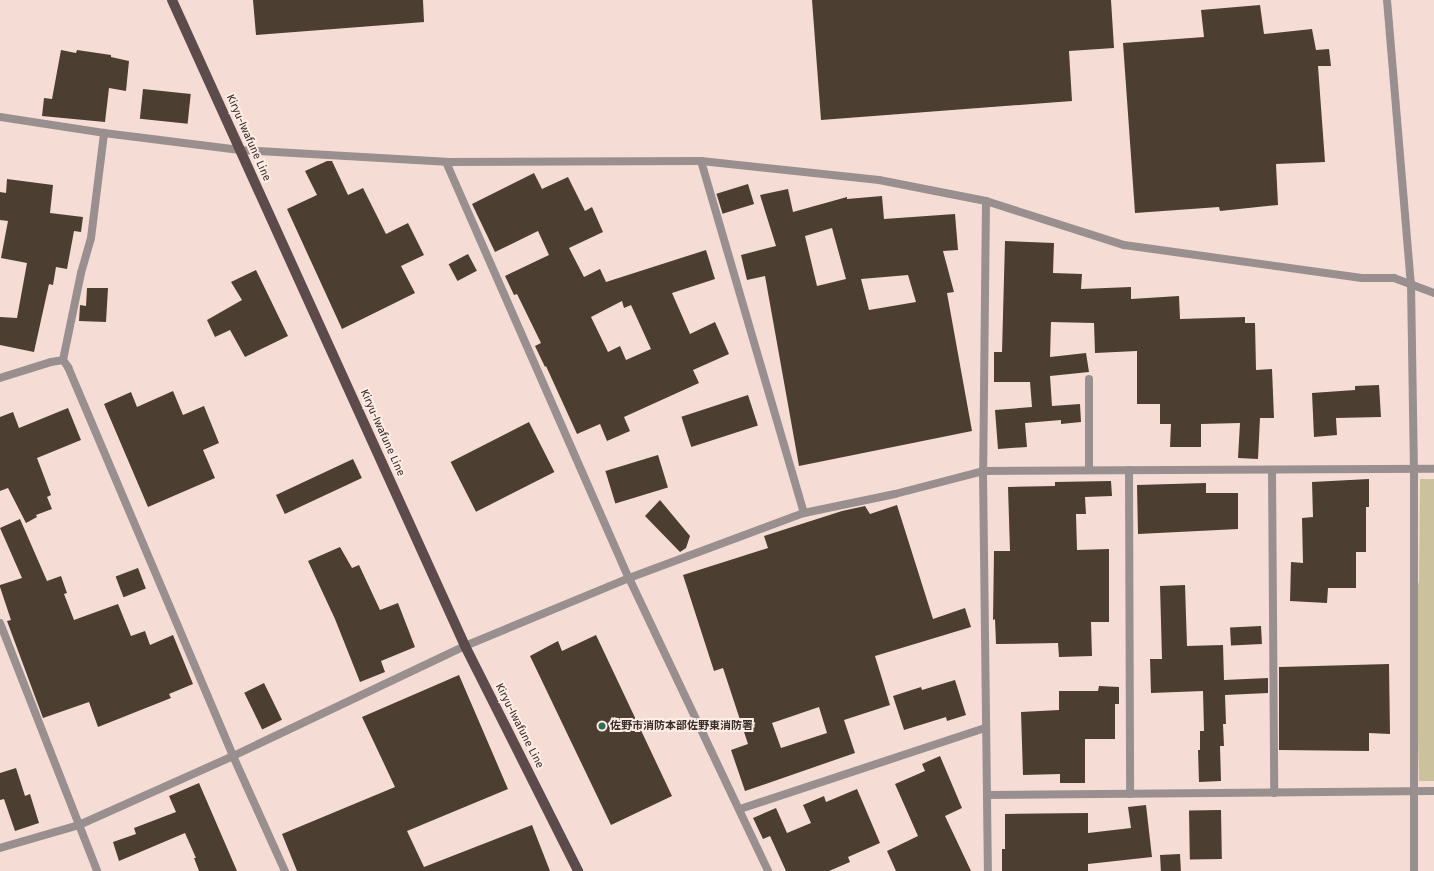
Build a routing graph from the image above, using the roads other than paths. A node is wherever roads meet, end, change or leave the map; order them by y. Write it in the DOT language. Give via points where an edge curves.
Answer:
graph roads {
  1 [pos="172,0"];
  2 [pos="1387,0"];
  3 [pos="0,117"];
  4 [pos="104,133"];
  5 [pos="240,150"];
  6 [pos="701,161"];
  7 [pos="446,162"];
  8 [pos="986,201"];
  9 [pos="1411,283"];
  10 [pos="1434,293"];
  11 [pos="63,360"];
  12 [pos="0,378"];
  13 [pos="1089,380"];
  14 [pos="1414,469"];
  15 [pos="1434,469"];
  16 [pos="1089,470"];
  17 [pos="1129,470"];
  18 [pos="1272,470"];
  19 [pos="983,471"];
  20 [pos="804,514"];
  21 [pos="629,578"];
  22 [pos="0,623"];
  23 [pos="465,646"];
  24 [pos="986,728"];
  25 [pos="233,756"];
  26 [pos="1415,792"];
  27 [pos="1434,792"];
  28 [pos="1274,793"];
  29 [pos="1130,794"];
  30 [pos="988,795"];
  31 [pos="740,809"];
  32 [pos="79,825"];
  33 [pos="0,848"];
  34 [pos="97,871"];
  35 [pos="286,871"];
  36 [pos="578,871"];
  37 [pos="768,871"];
  38 [pos="988,871"];
  39 [pos="1414,871"];
  1 -- 5 [label="main road, Kiryu-Iwafune Line"];
  2 -- 9 [label="street"];
  3 -- 4 [label="street"];
  4 -- 5 [label="street"];
  4 -- 11 [label="street" via="91,238"];
  5 -- 7 [label="street"];
  5 -- 23 [label="main road, Kiryu-Iwafune Line"];
  6 -- 7 [label="street"];
  6 -- 8 [label="street" via="879,180"];
  6 -- 20 [label="street"];
  7 -- 21 [label="street"];
  8 -- 9 [label="street" via="1124,245 1362,278 1394,278"];
  8 -- 19 [label="street"];
  9 -- 10 [label="street"];
  9 -- 14 [label="street"];
  11 -- 12 [label="street"];
  11 -- 25 [label="street"];
  13 -- 16 [label="street"];
  14 -- 15 [label="street"];
  14 -- 18 [label="street"];
  14 -- 26 [label="street"];
  16 -- 17 [label="street"];
  16 -- 19 [label="street"];
  17 -- 18 [label="street"];
  17 -- 29 [label="street"];
  18 -- 28 [label="street"];
  19 -- 20 [label="street"];
  19 -- 24 [label="street"];
  20 -- 21 [label="street"];
  21 -- 23 [label="street"];
  21 -- 31 [label="street"];
  22 -- 32 [label="street"];
  23 -- 25 [label="street"];
  23 -- 36 [label="main road, Kiryu-Iwafune Line"];
  24 -- 30 [label="street"];
  24 -- 31 [label="street"];
  25 -- 32 [label="street"];
  25 -- 35 [label="street"];
  26 -- 27 [label="street"];
  26 -- 28 [label="street"];
  26 -- 39 [label="street"];
  28 -- 29 [label="street"];
  29 -- 30 [label="street"];
  30 -- 38 [label="street"];
  31 -- 37 [label="street"];
  32 -- 33 [label="street"];
  32 -- 34 [label="street"];
}
